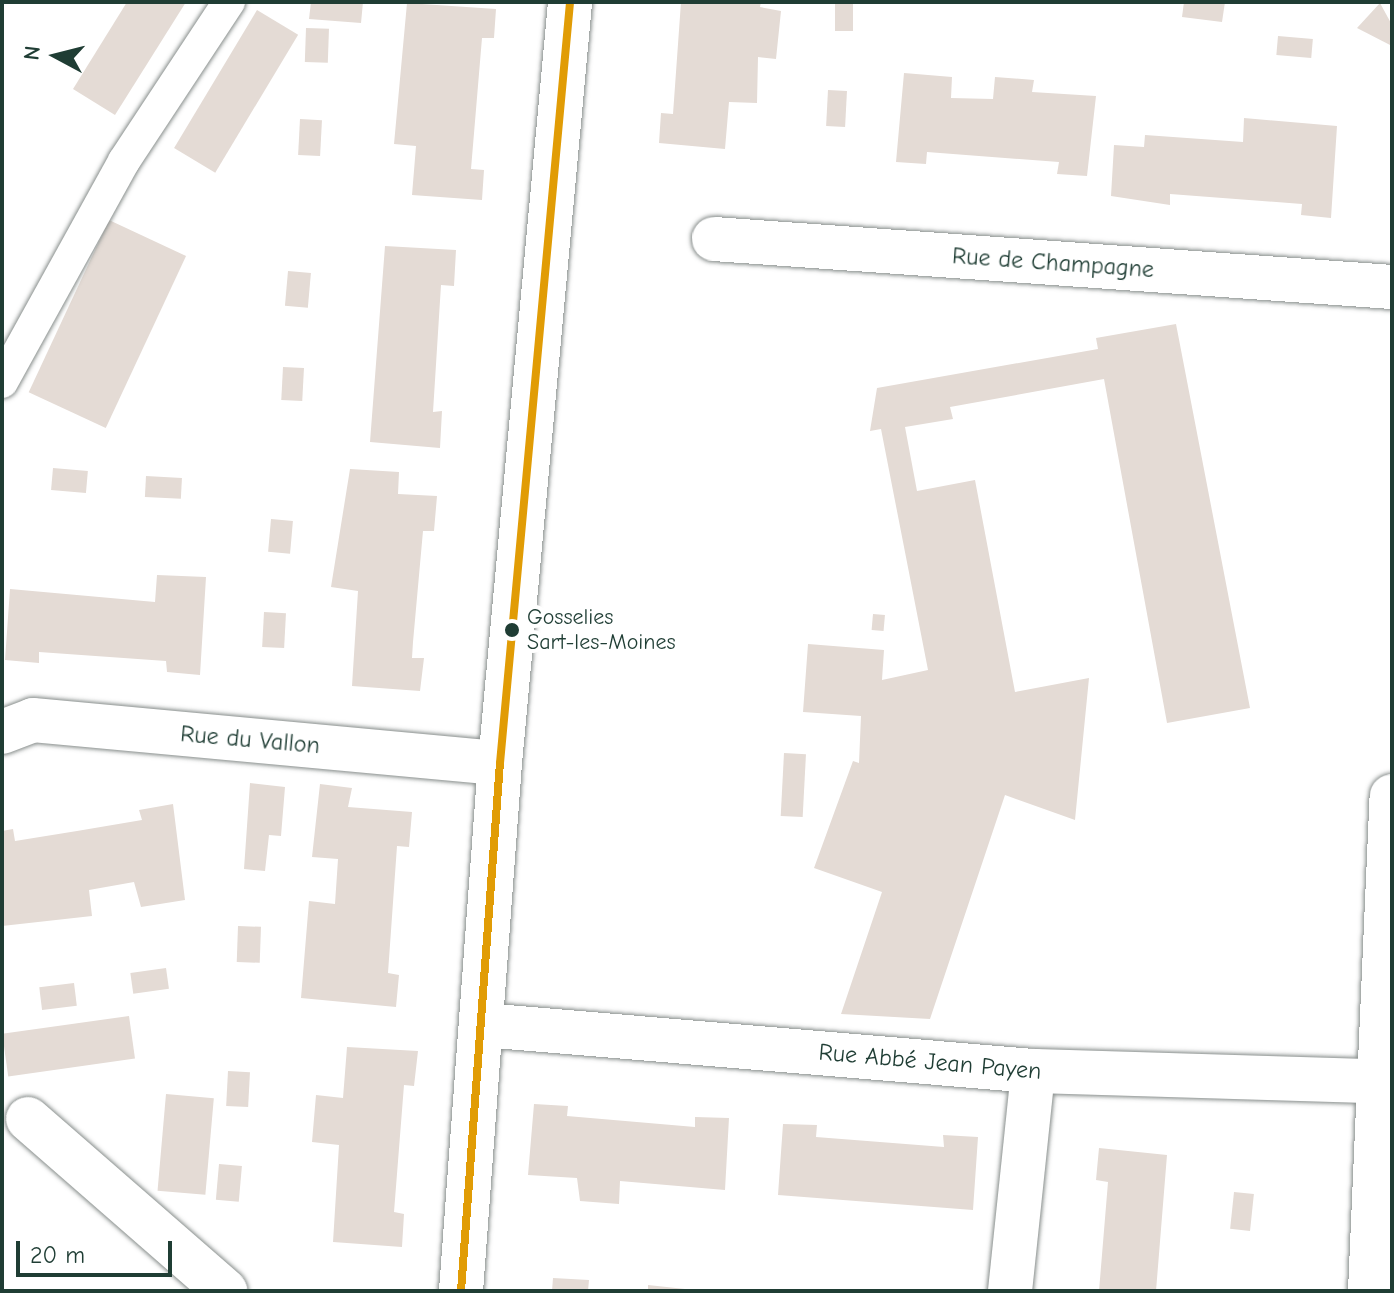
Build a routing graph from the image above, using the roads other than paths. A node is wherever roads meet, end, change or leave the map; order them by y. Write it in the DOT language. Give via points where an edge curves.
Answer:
graph roads {
  1 [pos="229,2"];
  2 [pos="570,2"];
  3 [pos="714,239"];
  4 [pos="1392,287"];
  5 [pos="2,382"];
  6 [pos="2,732"];
  7 [pos="500,763"];
  8 [pos="1392,796"];
  9 [pos="483,1025"];
  10 [pos="1033,1071"];
  11 [pos="1378,1081"];
  12 [pos="28,1119"];
  13 [pos="225,1291"];
  14 [pos="461,1291"];
  15 [pos="1010,1291"];
  16 [pos="1370,1291"];
  1 -- 5 [label="lane" via="124,161"];
  2 -- 7 [label="street"];
  3 -- 4 [label="street, Rue de Champagne"];
  6 -- 7 [label="street, Rue du Vallon" via="33,720"];
  7 -- 9 [label="street"];
  8 -- 11 [label="street"];
  9 -- 10 [label="street, Rue Abbé Jean Payen"];
  9 -- 14 [label="street"];
  10 -- 11 [label="street, Rue Abbé Jean Payen"];
  10 -- 15 [label="street"];
  11 -- 16 [label="street"];
  12 -- 13 [label="street"];
}
